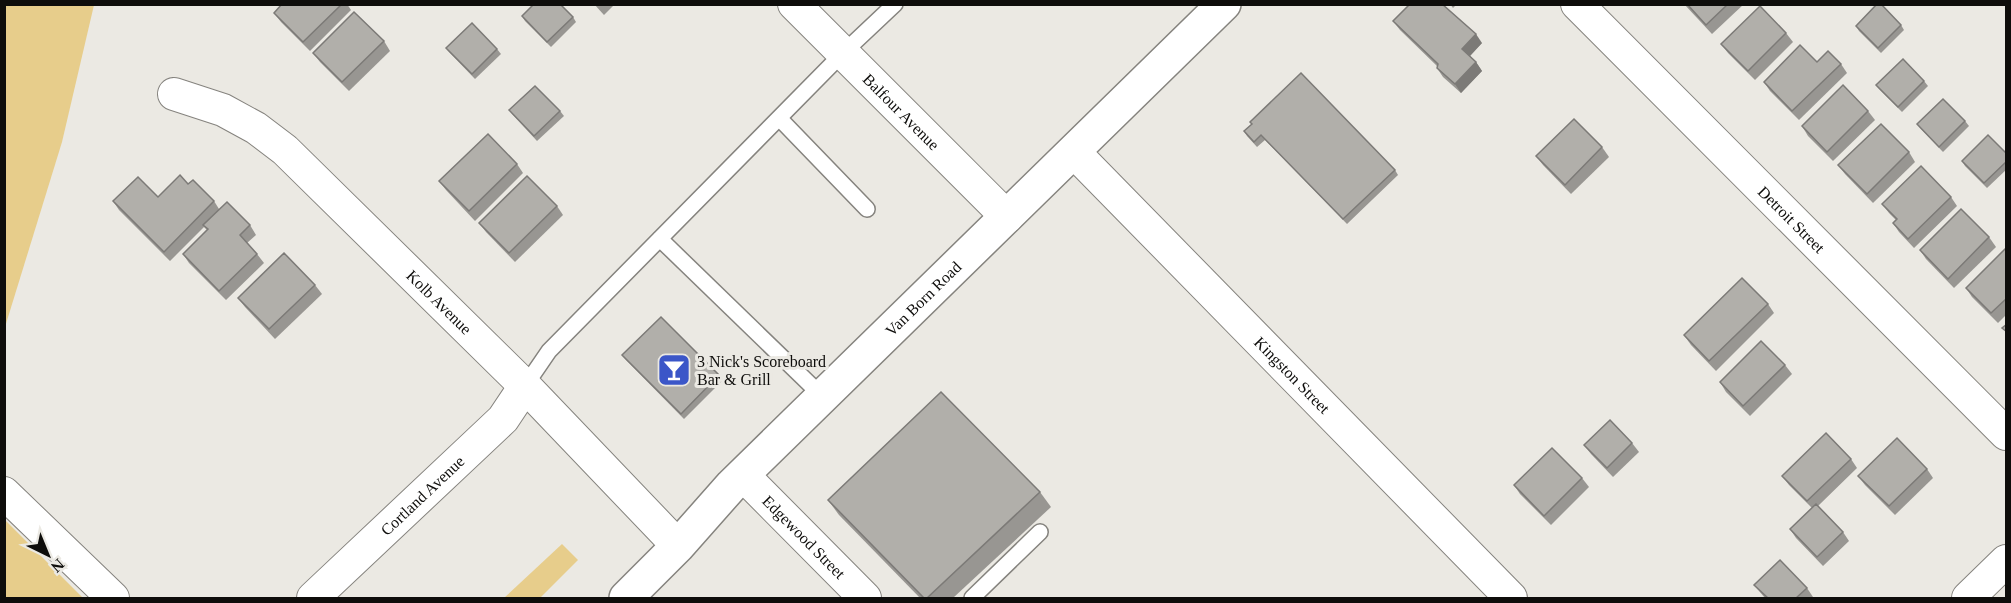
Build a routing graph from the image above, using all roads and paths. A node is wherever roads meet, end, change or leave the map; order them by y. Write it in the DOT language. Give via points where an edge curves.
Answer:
graph roads {
  1 [pos="794,4"];
  2 [pos="895,4"];
  3 [pos="1224,4"];
  4 [pos="1578,5"];
  5 [pos="843,53"];
  6 [pos="174,94"];
  7 [pos="780,119"];
  8 [pos="1074,152"];
  9 [pos="867,209"];
  10 [pos="1007,217"];
  11 [pos="660,239"];
  12 [pos="525,386"];
  13 [pos="823,397"];
  14 [pos="2007,434"];
  15 [pos="743,475"];
  16 [pos="4,493"];
  17 [pos="1040,532"];
  18 [pos="678,546"];
  19 [pos="2007,561"];
  20 [pos="113,598"];
  21 [pos="313,598"];
  22 [pos="626,598"];
  23 [pos="865,598"];
  24 [pos="972,598"];
  25 [pos="1511,598"];
  26 [pos="1968,598"];
  1 -- 5 [label="street, Balfour Avenue"];
  2 -- 5 [label="lane"];
  3 -- 8 [label="main road, Van Born Road"];
  4 -- 14 [label="street, Detroit Street"];
  5 -- 7 [label="lane"];
  5 -- 10 [label="street, Balfour Avenue"];
  6 -- 12 [label="street, Kolb Avenue" via="223,110 285,150"];
  7 -- 9 [label="lane"];
  7 -- 11 [label="lane"];
  8 -- 10 [label="main road, Van Born Road"];
  8 -- 25 [label="street, Kingston Street"];
  10 -- 13 [label="main road, Van Born Road"];
  11 -- 12 [label="lane" via="549,351"];
  11 -- 13 [label="lane"];
  12 -- 18 [label="street, Kolb Avenue"];
  12 -- 21 [label="street, Cortland Avenue" via="503,418"];
  13 -- 15 [label="main road, Van Born Road"];
  15 -- 18 [label="main road, Van Born Road"];
  15 -- 23 [label="street, Edgewood Street"];
  16 -- 20 [label="street"];
  17 -- 24 [label="lane"];
  18 -- 22 [label="main road, Van Born Road"];
  19 -- 26 [label="street"];
}
